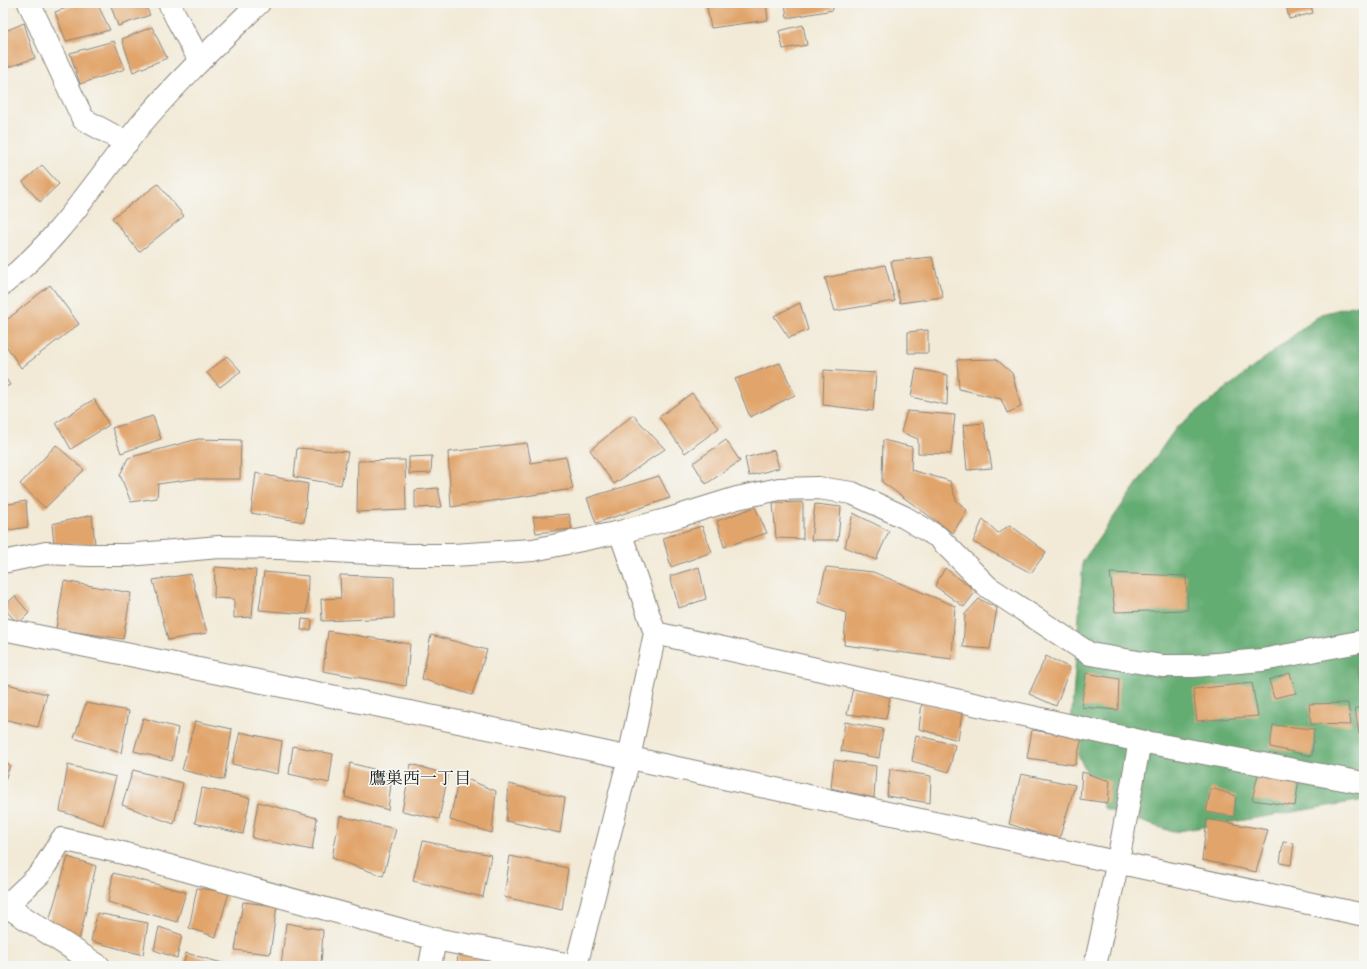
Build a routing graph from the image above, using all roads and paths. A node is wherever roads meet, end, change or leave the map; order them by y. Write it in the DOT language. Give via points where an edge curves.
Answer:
graph roads {
  1 [pos="29,3"];
  2 [pos="170,3"];
  3 [pos="259,3"];
  4 [pos="200,61"];
  5 [pos="127,143"];
  6 [pos="3,284"];
  7 [pos="620,532"];
  8 [pos="3,562"];
  9 [pos="3,629"];
  10 [pos="655,633"];
  11 [pos="1364,641"];
  12 [pos="1140,741"];
  13 [pos="629,758"];
  14 [pos="1364,783"];
  15 [pos="1118,861"];
  16 [pos="4,905"];
  17 [pos="1364,915"];
  18 [pos="435,939"];
  19 [pos="99,966"];
  20 [pos="430,966"];
  21 [pos="576,966"];
  22 [pos="1096,966"];
  1 -- 5 [label="street" via="83,119"];
  2 -- 4 [label="street"];
  3 -- 4 [label="street"];
  4 -- 5 [label="street"];
  5 -- 6 [label="street" via="60,230"];
  7 -- 8 [label="street" via="533,550 453,555 219,547 128,555 46,553"];
  7 -- 10 [label="street"];
  7 -- 11 [label="street" via="737,498 779,489 799,487 837,490 852,493 904,517 938,538 988,587 1090,654 1162,666 1194,666 1262,660"];
  9 -- 13 [label="street"];
  10 -- 12 [label="street"];
  10 -- 13 [label="street"];
  12 -- 14 [label="street"];
  12 -- 15 [label="street"];
  13 -- 15 [label="street"];
  13 -- 21 [label="street"];
  15 -- 17 [label="street"];
  15 -- 22 [label="street"];
  16 -- 18 [label="street" via="40,874 62,839 119,852"];
  16 -- 19 [label="street"];
  18 -- 20 [label="street"];
  18 -- 21 [label="street"];
}
